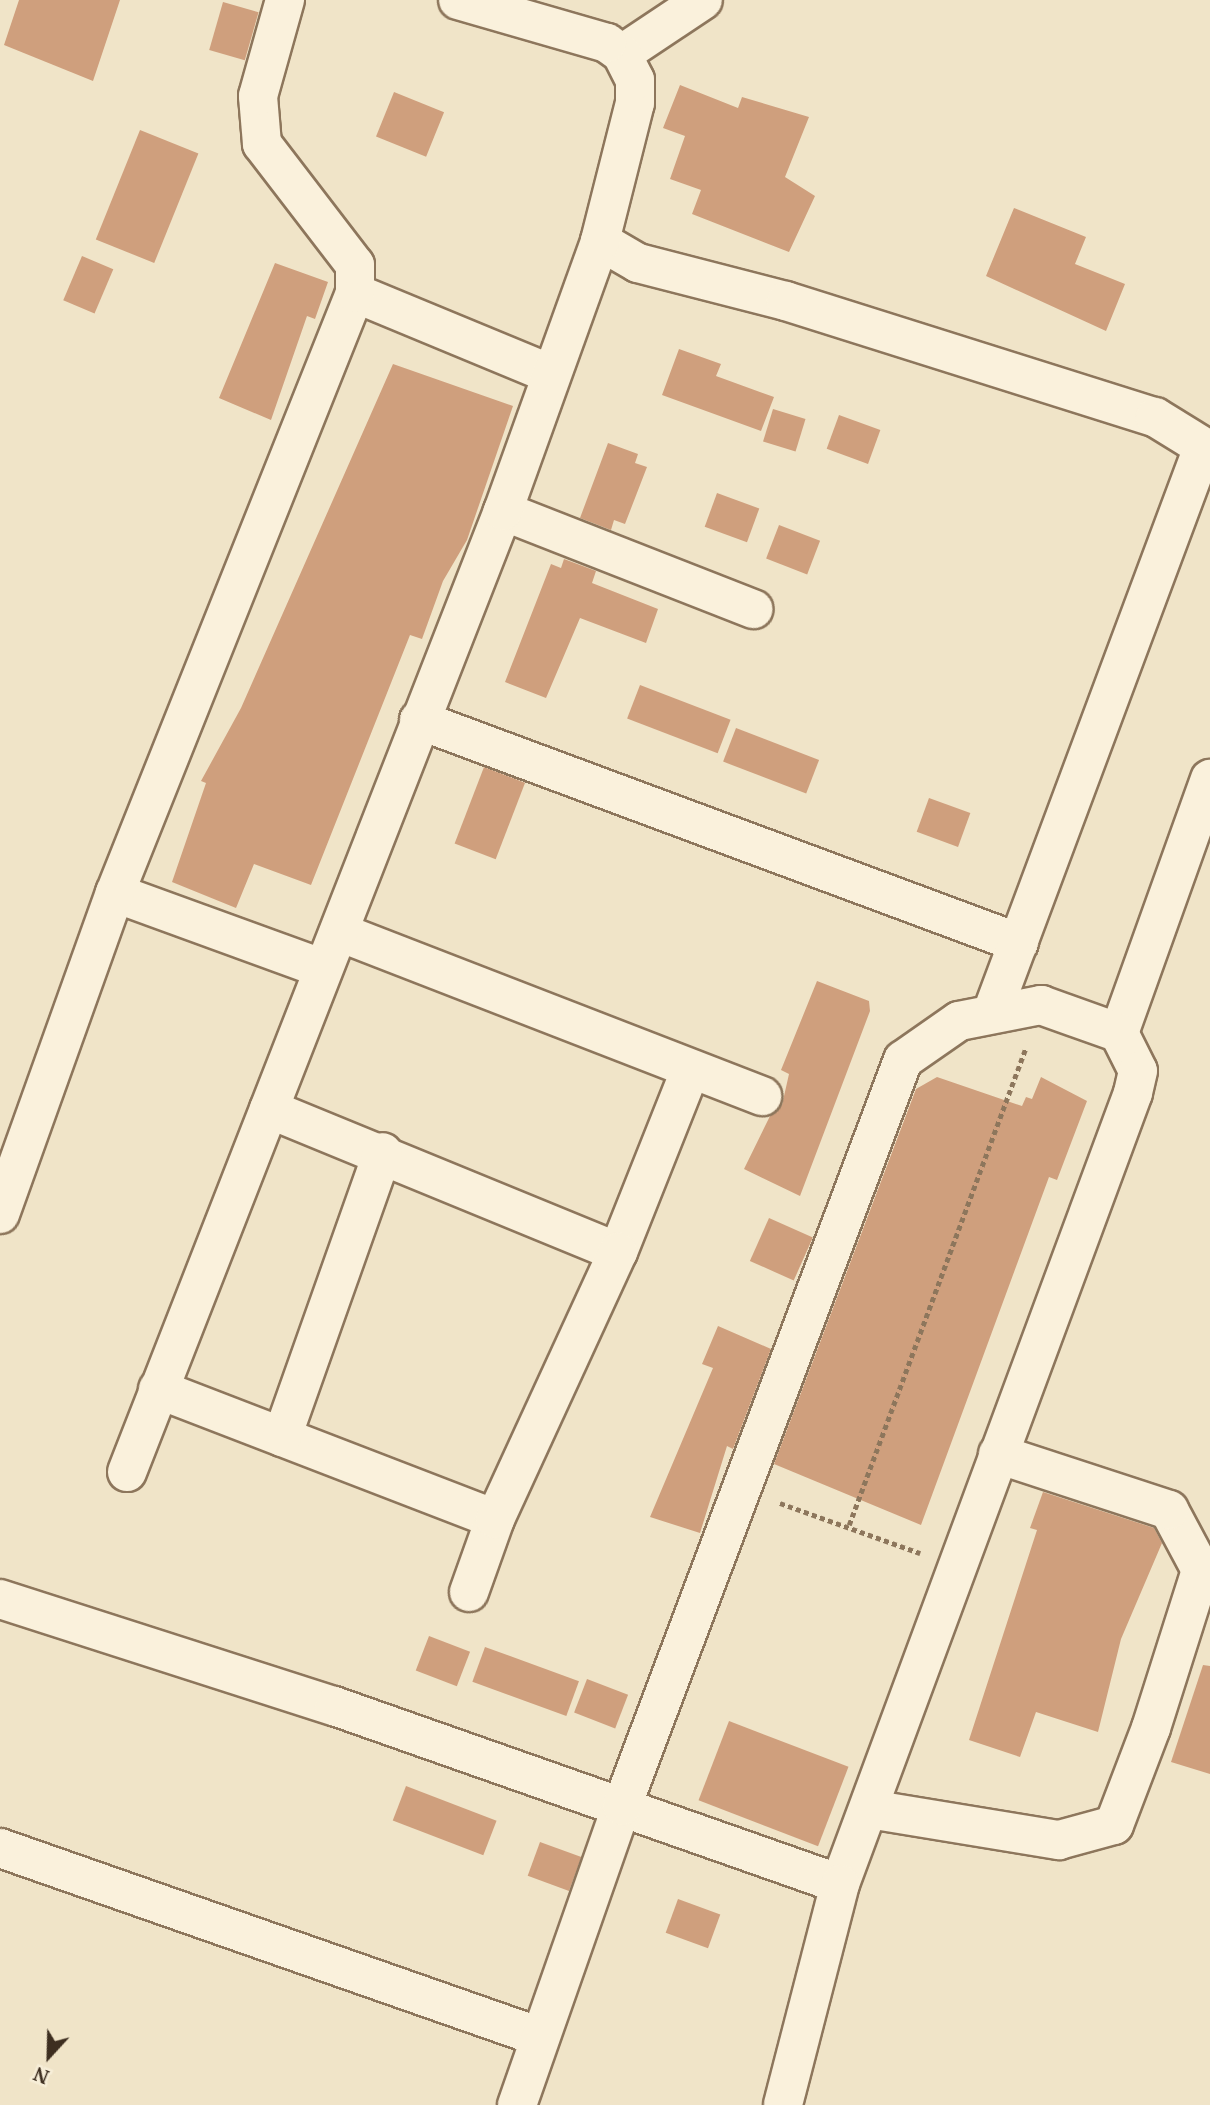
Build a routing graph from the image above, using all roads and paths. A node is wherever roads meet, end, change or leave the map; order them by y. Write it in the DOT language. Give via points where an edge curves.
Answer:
graph roads {
  1 [pos="285,0"];
  2 [pos="458,0"];
  3 [pos="703,0"];
  4 [pos="622,54"];
  5 [pos="600,241"];
  6 [pos="355,293"];
  7 [pos="551,374"];
  8 [pos="1206,451"];
  9 [pos="503,511"];
  10 [pos="753,608"];
  11 [pos="419,720"];
  12 [pos="1210,779"];
  13 [pos="115,893"];
  14 [pos="339,932"];
  15 [pos="1019,943"];
  16 [pos="321,968"];
  17 [pos="1041,1005"];
  18 [pos="993,1010"];
  19 [pos="1119,1033"];
  20 [pos="690,1071"];
  21 [pos="762,1096"];
  22 [pos="269,1109"];
  23 [pos="383,1152"];
  24 [pos="0,1214"];
  25 [pos="618,1252"];
  26 [pos="158,1389"];
  27 [pos="282,1437"];
  28 [pos="998,1454"];
  29 [pos="127,1472"];
  30 [pos="744,1486"];
  31 [pos="495,1519"];
  32 [pos="849,1525"];
  33 [pos="960,1569"];
  34 [pos="469,1592"];
  35 [pos="0,1599"];
  36 [pos="622,1806"];
  37 [pos="869,1809"];
  38 [pos="0,1848"];
  39 [pos="840,1884"];
  40 [pos="540,2038"];
  41 [pos="517,2105"];
  42 [pos="783,2105"];
  1 -- 6 [label="street" via="258,96 262,144 355,265"];
  2 -- 4 [label="street" via="607,43"];
  3 -- 4 [label="street"];
  4 -- 5 [label="street" via="635,80 635,103"];
  5 -- 7 [label="street"];
  5 -- 8 [label="street" via="638,263 799,305 1155,416"];
  6 -- 7 [label="street"];
  6 -- 13 [label="street"];
  7 -- 9 [label="street"];
  8 -- 15 [label="street"];
  9 -- 10 [label="street"];
  9 -- 11 [label="street"];
  11 -- 14 [label="street"];
  11 -- 15 [label="street"];
  12 -- 19 [label="street"];
  13 -- 16 [label="street"];
  13 -- 24 [label="street"];
  14 -- 16 [label="street"];
  14 -- 20 [label="street"];
  15 -- 18 [label="street"];
  16 -- 22 [label="street"];
  17 -- 18 [label="street"];
  17 -- 19 [label="street"];
  17 -- 32 [label="path"];
  18 -- 30 [label="street" via="959,1021 903,1060"];
  19 -- 28 [label="street" via="1138,1071 1133,1093"];
  20 -- 21 [label="street"];
  20 -- 25 [label="street"];
  22 -- 23 [label="street"];
  22 -- 26 [label="street"];
  23 -- 25 [label="street"];
  23 -- 27 [label="street"];
  25 -- 31 [label="street"];
  26 -- 27 [label="street"];
  26 -- 29 [label="street"];
  27 -- 31 [label="street"];
  28 -- 33 [label="street"];
  28 -- 37 [label="street" via="1169,1510 1200,1570 1151,1728 1114,1825 1059,1840"];
  30 -- 32 [label="path"];
  30 -- 36 [label="street"];
  31 -- 34 [label="street"];
  32 -- 33 [label="path"];
  33 -- 37 [label="street"];
  35 -- 36 [label="street"];
  36 -- 39 [label="street"];
  36 -- 40 [label="street"];
  37 -- 39 [label="street"];
  38 -- 40 [label="street"];
  39 -- 42 [label="street"];
  40 -- 41 [label="street"];
}
